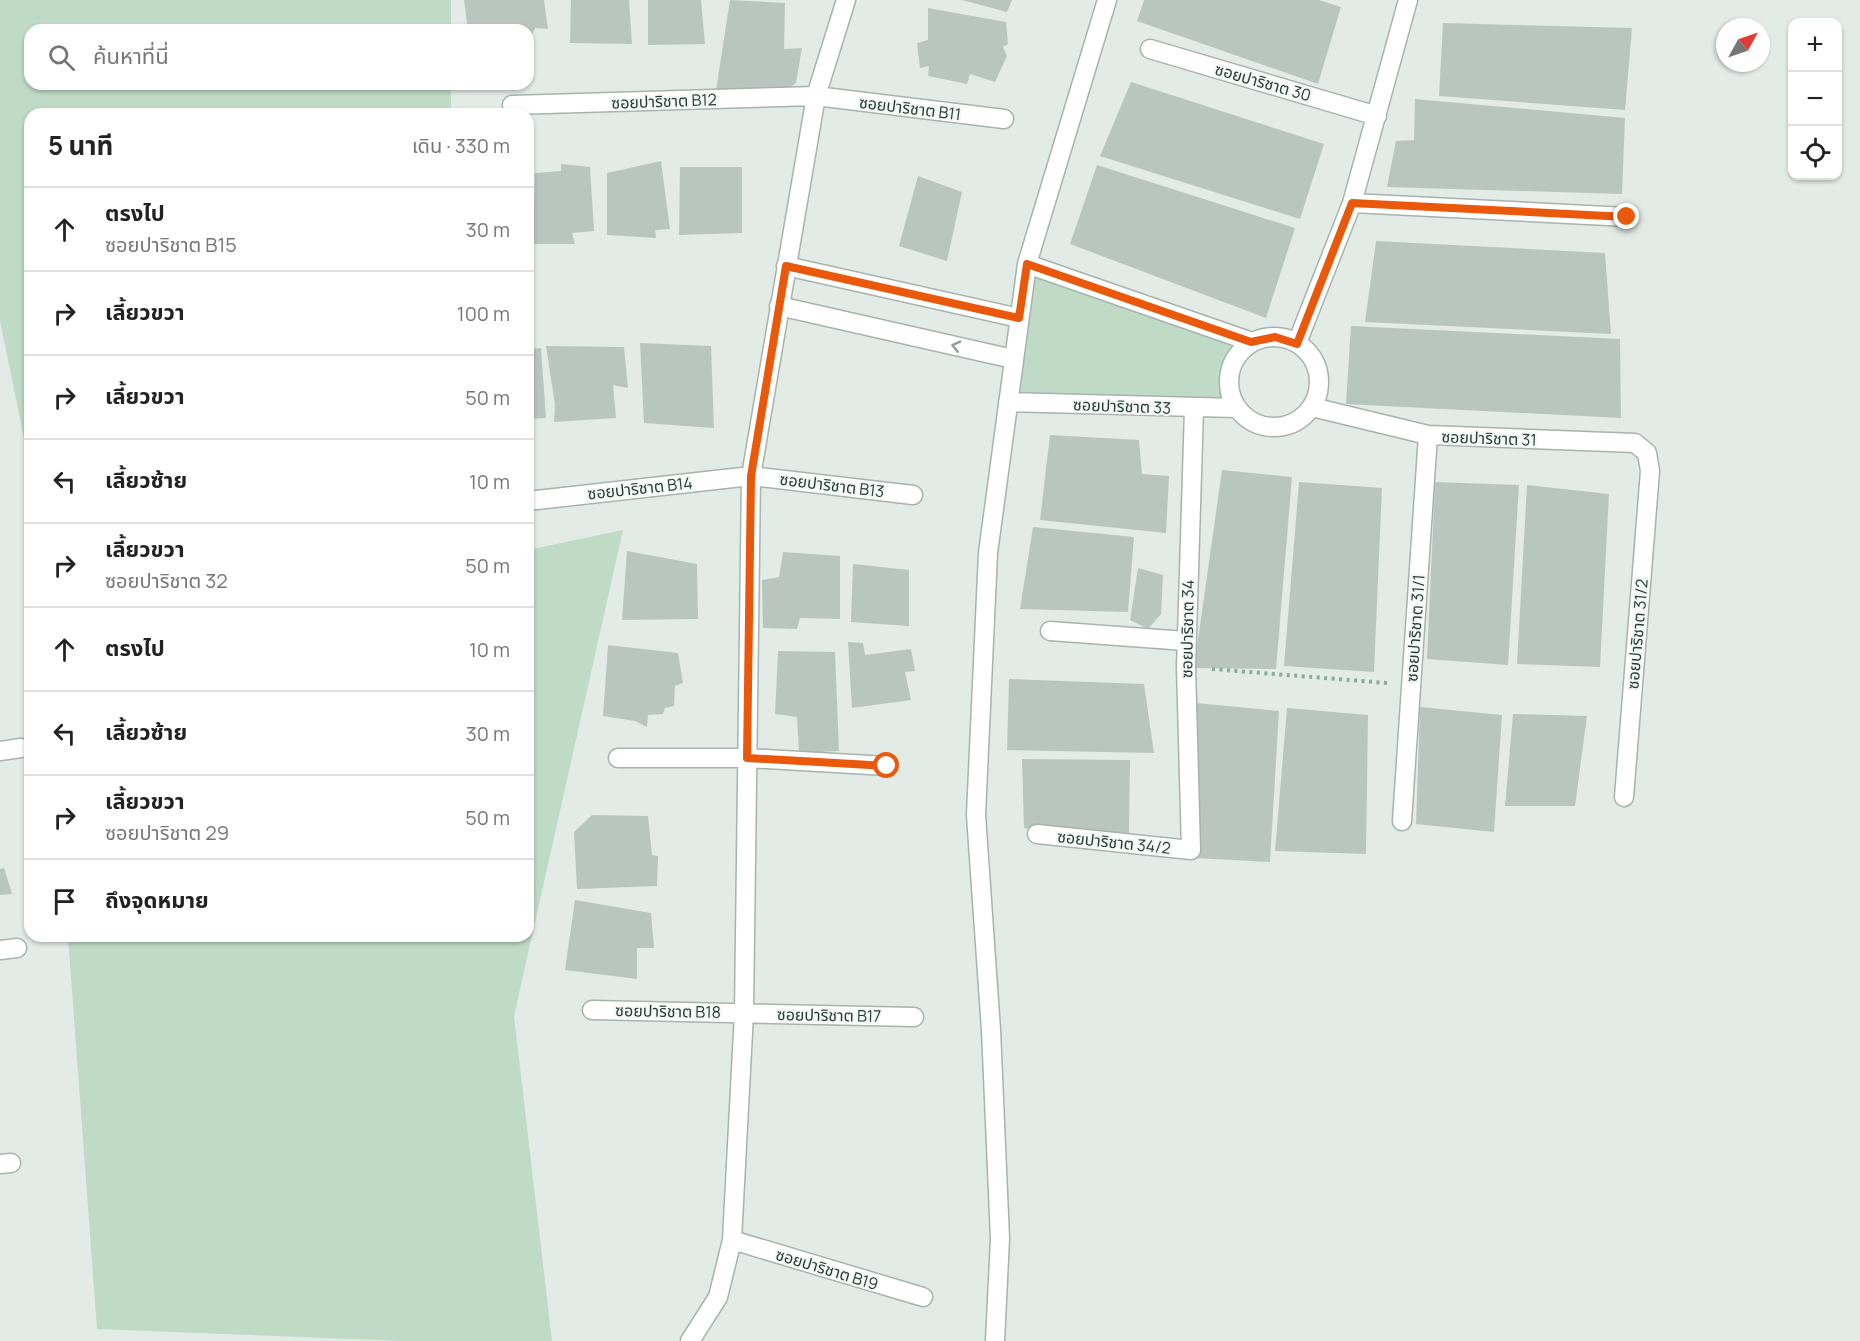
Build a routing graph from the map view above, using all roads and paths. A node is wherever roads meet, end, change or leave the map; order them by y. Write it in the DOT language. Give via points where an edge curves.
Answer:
graph roads {
  1 [pos="846,0"];
  2 [pos="1107,0"];
  3 [pos="1408,0"];
  4 [pos="1150,49"];
  5 [pos="816,96"];
  6 [pos="512,105"];
  7 [pos="1377,116"];
  8 [pos="1005,119"];
  9 [pos="1352,203"];
  10 [pos="1627,217"];
  11 [pos="1027,264"];
  12 [pos="786,266"];
  13 [pos="779,306"];
  14 [pos="1019,318"];
  15 [pos="1251,342"];
  16 [pos="1297,344"];
  17 [pos="1013,359"];
  18 [pos="1008,402"];
  19 [pos="1312,407"];
  20 [pos="1236,408"];
  21 [pos="1194,409"];
  22 [pos="1428,435"];
  23 [pos="1650,471"];
  24 [pos="751,476"];
  25 [pos="913,495"];
  26 [pos="534,500"];
  27 [pos="1050,631"];
  28 [pos="1186,640"];
  29 [pos="1185,667"];
  30 [pos="1411,685"];
  31 [pos="21,748"];
  32 [pos="0,751"];
  33 [pos="618,758"];
  34 [pos="747,758"];
  35 [pos="887,766"];
  36 [pos="1624,797"];
  37 [pos="1402,821"];
  38 [pos="1036,834"];
  39 [pos="1191,849"];
  40 [pos="592,1010"];
  41 [pos="744,1013"];
  42 [pos="914,1017"];
  43 [pos="732,1240"];
  44 [pos="923,1297"];
  45 [pos="690,1341"];
  46 [pos="995,1341"];
  1 -- 5 [label="street"];
  2 -- 11 [label="street"];
  3 -- 7 [label="street"];
  4 -- 7 [label="street, ซอยปาริชาต 30"];
  5 -- 6 [label="street, ซอยปาริชาต B12"];
  5 -- 8 [label="street, ซอยปาริชาต B11"];
  5 -- 12 [label="street"];
  7 -- 9 [label="street"];
  9 -- 10 [label="street"];
  9 -- 16 [label="street"];
  11 -- 14 [label="street"];
  11 -- 15 [label="street"];
  12 -- 13 [label="street"];
  12 -- 14 [label="street"];
  17 -- 13 [label="street, one-way"];
  13 -- 24 [label="street"];
  14 -- 17 [label="street"];
  15 -- 16 [label="street" via="1275,337"];
  15 -- 20 [label="street" via="1236,357 1228,377"];
  16 -- 19 [label="street" via="1306,350 1316,367 1319,388"];
  17 -- 18 [label="street"];
  18 -- 21 [label="street, ซอยปาริชาต 33"];
  18 -- 46 [label="street" via="988,554 976,815 1000,1239"];
  19 -- 20 [label="street" via="1284,427 1270,427 1245,418"];
  19 -- 22 [label="street, ซอยปาริชาต 31"];
  20 -- 21 [label="street, ซอยปาริชาต 33"];
  21 -- 28 [label="street, ซอยปาริชาต 34"];
  22 -- 23 [label="street, ซอยปาริชาต 31" via="1635,443 1647,453"];
  22 -- 30 [label="street, ซอยปาริชาต 31/1"];
  23 -- 36 [label="street, ซอยปาริชาต 31/2"];
  24 -- 25 [label="street, ซอยปาริชาต B13"];
  24 -- 26 [label="street, ซอยปาริชาต B14"];
  24 -- 34 [label="street"];
  27 -- 28 [label="street"];
  28 -- 29 [label="street, ซอยปาริชาต 34"];
  29 -- 30 [label="path"];
  29 -- 39 [label="street, ซอยปาริชาต 34"];
  30 -- 37 [label="street, ซอยปาริชาต 31/1"];
  31 -- 32 [label="street"];
  33 -- 34 [label="street"];
  34 -- 35 [label="street"];
  34 -- 41 [label="street"];
  38 -- 39 [label="street, ซอยปาริชาต 34/2"];
  40 -- 41 [label="street, ซอยปาริชาต B18"];
  41 -- 42 [label="street, ซอยปาริชาต B17"];
  41 -- 43 [label="street"];
  43 -- 44 [label="street, ซอยปาริชาต B19"];
  43 -- 45 [label="street" via="718,1297"];
}
